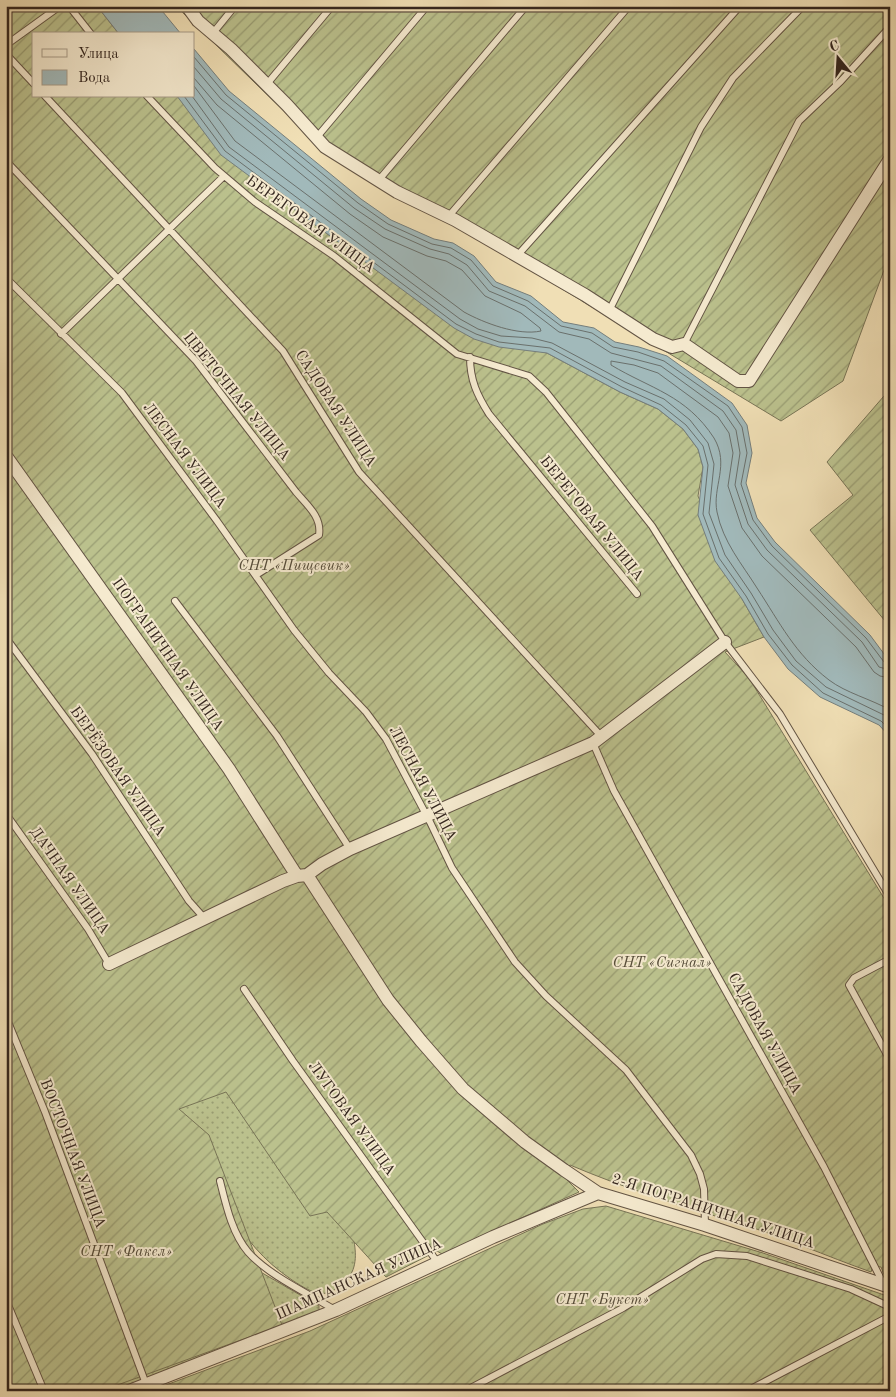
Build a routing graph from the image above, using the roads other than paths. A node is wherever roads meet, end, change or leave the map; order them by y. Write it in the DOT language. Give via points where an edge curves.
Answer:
graph roads {
  1 [pos="60,6"];
  2 [pos="69,6"];
  3 [pos="187,6"];
  4 [pos="235,6"];
  5 [pos="332,6"];
  6 [pos="427,6"];
  7 [pos="526,6"];
  8 [pos="629,6"];
  9 [pos="740,6"];
  10 [pos="803,6"];
  11 [pos="890,27"];
  12 [pos="89,32"];
  13 [pos="213,33"];
  14 [pos="6,45"];
  15 [pos="6,54"];
  16 [pos="32,82"];
  17 [pos="267,84"];
  18 [pos="47,98"];
  19 [pos="149,98"];
  20 [pos="317,137"];
  21 [pos="890,159"];
  22 [pos="6,161"];
  23 [pos="224,176"];
  24 [pos="378,180"];
  25 [pos="448,217"];
  26 [pos="172,229"];
  27 [pos="517,256"];
  28 [pos="6,278"];
  29 [pos="117,279"];
  30 [pos="609,311"];
  31 [pos="61,334"];
  32 [pos="684,344"];
  33 [pos="470,357"];
  34 [pos="6,456"];
  35 [pos="256,575"];
  36 [pos="637,594"];
  37 [pos="175,601"];
  38 [pos="6,638"];
  39 [pos="725,642"];
  40 [pos="597,739"];
  41 [pos="6,814"];
  42 [pos="426,815"];
  43 [pos="350,849"];
  44 [pos="302,875"];
  45 [pos="890,897"];
  46 [pos="206,920"];
  47 [pos="890,959"];
  48 [pos="109,964"];
  49 [pos="244,989"];
  50 [pos="6,1017"];
  51 [pos="890,1060"];
  52 [pos="220,1181"];
  53 [pos="598,1193"];
  54 [pos="705,1225"];
  55 [pos="439,1264"];
  56 [pos="887,1286"];
  57 [pos="6,1300"];
  58 [pos="890,1307"];
  59 [pos="336,1310"];
  60 [pos="890,1316"];
  61 [pos="146,1384"];
  62 [pos="44,1391"];
  63 [pos="129,1391"];
  64 [pos="466,1391"];
  65 [pos="747,1391"];
  1 -- 14 [label="lane"];
  2 -- 12 [label="lane"];
  3 -- 13 [label="street"];
  4 -- 13 [label="lane"];
  5 -- 17 [label="lane"];
  6 -- 20 [label="lane"];
  7 -- 24 [label="lane"];
  8 -- 25 [label="lane"];
  9 -- 27 [label="lane"];
  10 -- 30 [label="lane" via="732,78 701,127"];
  11 -- 32 [label="lane" via="799,121"];
  13 -- 17 [label="street"];
  15 -- 16 [label="lane"];
  17 -- 20 [label="street"];
  18 -- 26 [label="lane, САДОВАЯ УЛИЦА"];
  19 -- 23 [label="lane, БЕРЕГОВАЯ УЛИЦА"];
  20 -- 24 [label="street" via="325,147"];
  21 -- 32 [label="street" via="749,381 738,381"];
  22 -- 29 [label="lane, ЦВЕТОЧНАЯ УЛИЦА"];
  23 -- 26 [label="lane"];
  23 -- 33 [label="lane, БЕРЕГОВАЯ УЛИЦА" via="254,202 334,256 457,354"];
  24 -- 25 [label="street"];
  25 -- 27 [label="street"];
  26 -- 29 [label="lane"];
  26 -- 40 [label="lane, САДОВАЯ УЛИЦА" via="283,351 359,472"];
  27 -- 30 [label="street"];
  28 -- 31 [label="lane, ЛЕСНАЯ УЛИЦА"];
  29 -- 31 [label="lane"];
  29 -- 35 [label="lane, ЦВЕТОЧНАЯ УЛИЦА" via="196,362 318,520 321,527 319,535"];
  30 -- 32 [label="street" via="653,339 672,347"];
  31 -- 35 [label="lane, ЛЕСНАЯ УЛИЦА" via="122,393"];
  33 -- 36 [label="lane, БЕРЕГОВАЯ УЛИЦА" via="470,375 489,414"];
  33 -- 39 [label="lane, БЕРЕГОВАЯ УЛИЦА" via="528,376 546,392 652,526"];
  34 -- 44 [label="street, ПОГРАНИЧНАЯ УЛИЦА"];
  35 -- 42 [label="lane, ЛЕСНАЯ УЛИЦА" via="294,630 386,739"];
  37 -- 43 [label="lane" via="277,736"];
  38 -- 46 [label="lane, БЕРЁЗОВАЯ УЛИЦА" via="92,754 189,901"];
  39 -- 40 [label="street"];
  39 -- 45 [label="lane, БЕРЕГОВАЯ УЛИЦА" via="780,714"];
  40 -- 42 [label="street"];
  40 -- 56 [label="lane, САДОВАЯ УЛИЦА" via="614,790"];
  41 -- 48 [label="lane, ДАЧНАЯ УЛИЦА"];
  42 -- 43 [label="street"];
  42 -- 54 [label="lane, ЛЕСНАЯ УЛИЦА" via="452,868 515,962 546,996 626,1070 691,1155 704,1189"];
  43 -- 44 [label="street"];
  44 -- 46 [label="street"];
  44 -- 53 [label="street, 2-Я ПОГРАНИЧНАЯ УЛИЦА" via="388,1000 463,1089 526,1142"];
  46 -- 48 [label="street"];
  47 -- 51 [label="lane" via="854,978 849,985"];
  49 -- 55 [label="lane, ЛУГОВАЯ УЛИЦА"];
  50 -- 61 [label="lane, ВОСТОЧНАЯ УЛИЦА"];
  52 -- 59 [label="lane" via="238,1237 249,1253 273,1272"];
  53 -- 54 [label="street, 2-Я ПОГРАНИЧНАЯ УЛИЦА"];
  53 -- 55 [label="street, ШАМПАНСКАЯ УЛИЦА" via="493,1237"];
  54 -- 56 [label="street, 2-Я ПОГРАНИЧНАЯ УЛИЦА"];
  55 -- 59 [label="street, ШАМПАНСКАЯ УЛИЦА"];
  57 -- 62 [label="lane"];
  58 -- 64 [label="lane" via="851,1289 747,1256 716,1254 623,1308"];
  59 -- 61 [label="street, ШАМПАНСКАЯ УЛИЦА"];
  60 -- 65 [label="lane"];
  61 -- 63 [label="street, ШАМПАНСКАЯ УЛИЦА"];
}
